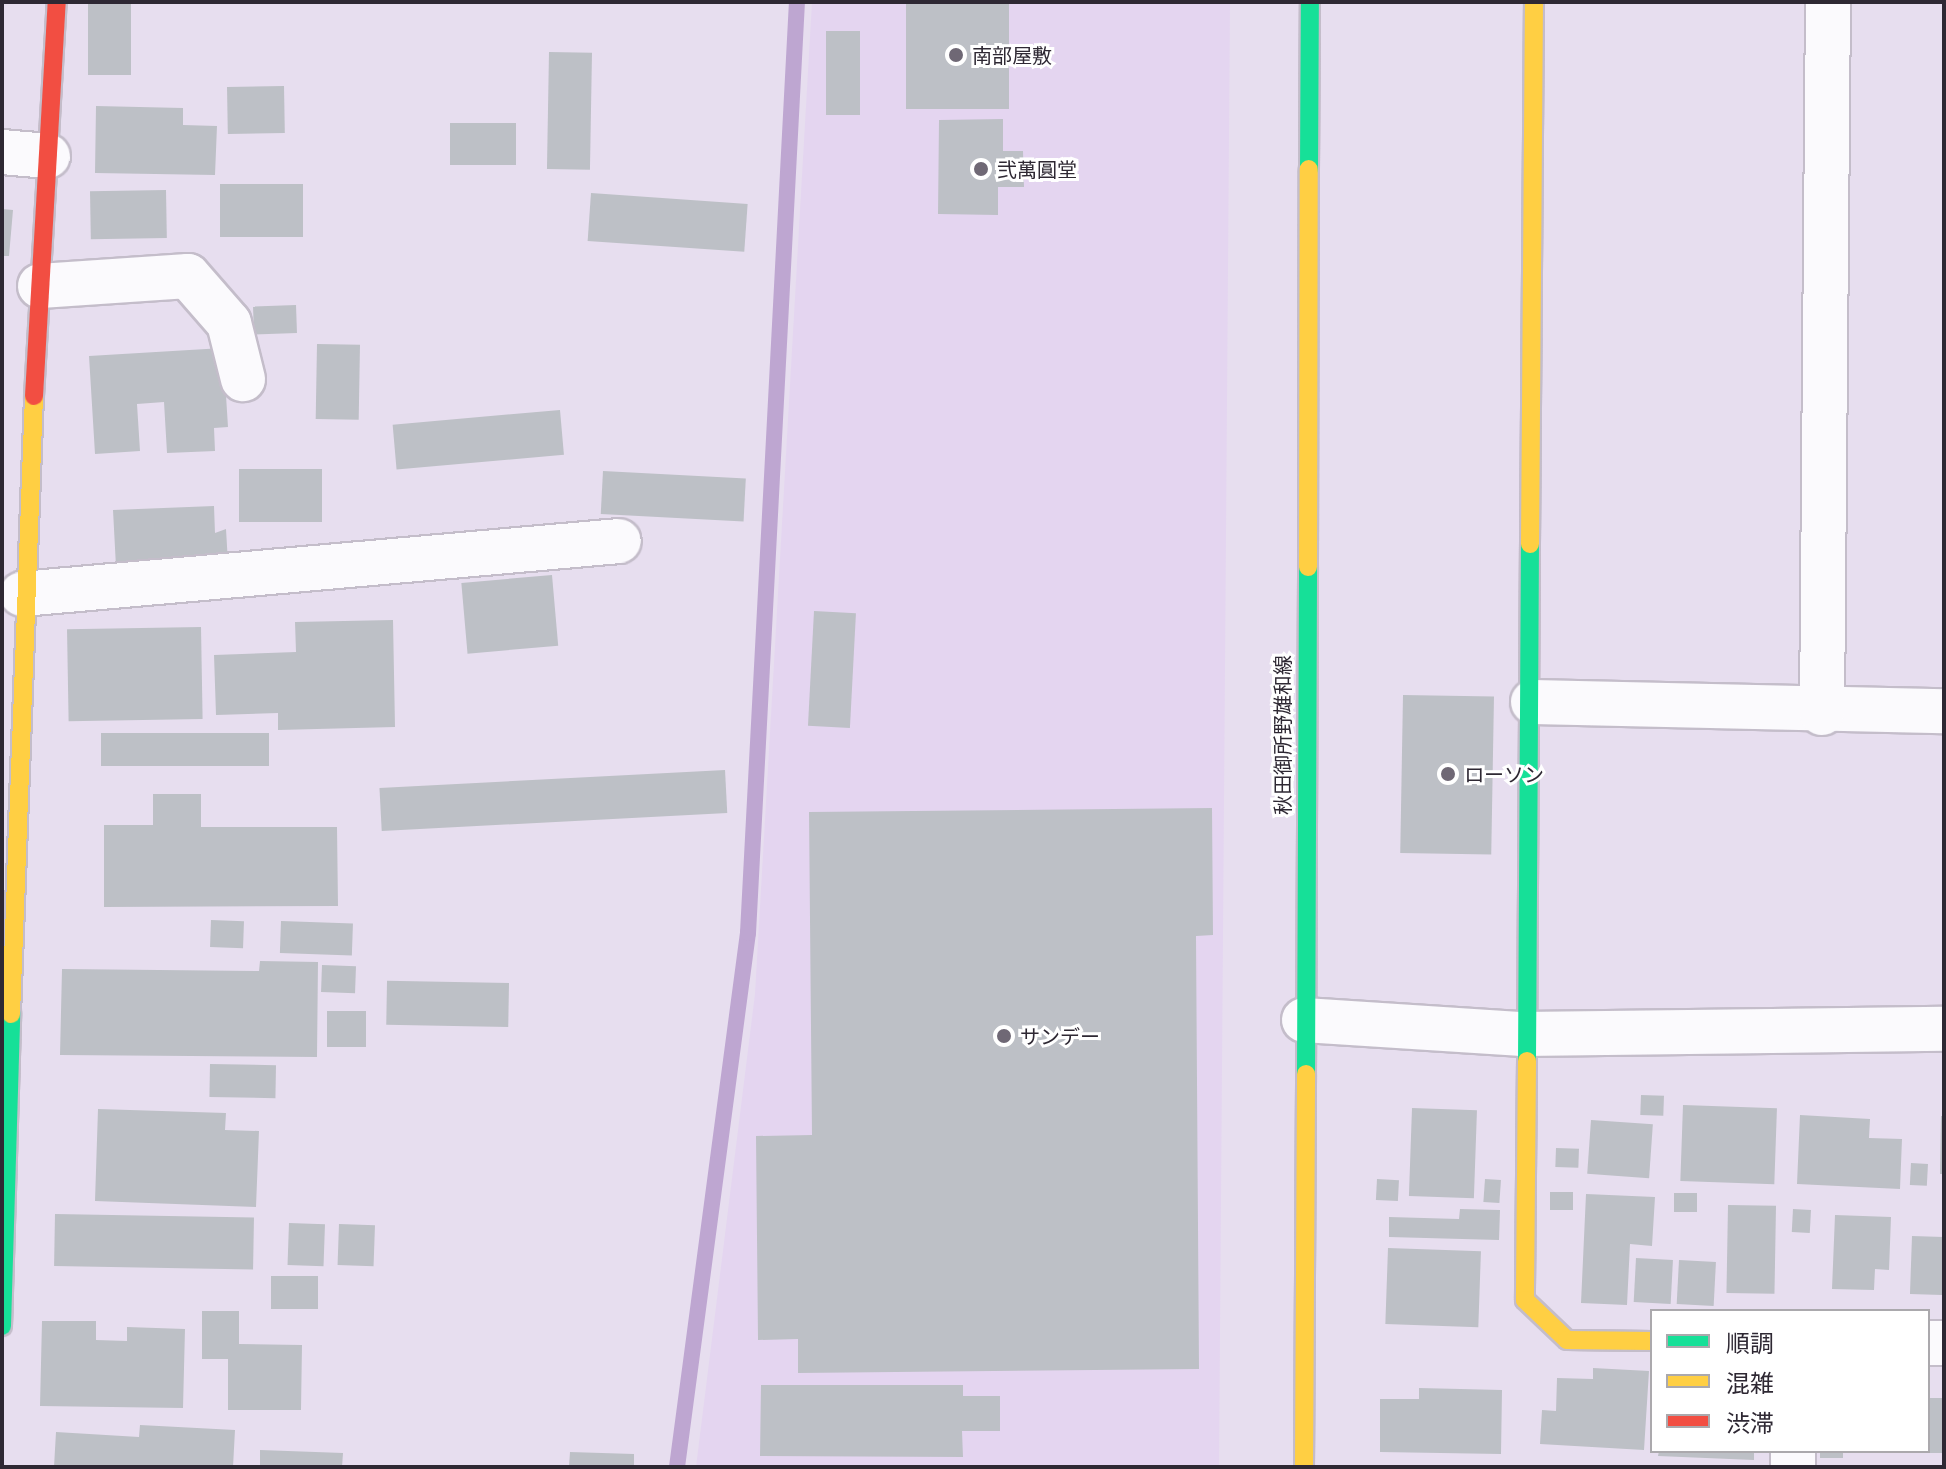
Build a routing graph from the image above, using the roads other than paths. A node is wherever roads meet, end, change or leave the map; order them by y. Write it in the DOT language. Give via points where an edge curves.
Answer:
graph roads {
  1 [pos="57,2"];
  2 [pos="1310,2"];
  3 [pos="1534,2"];
  4 [pos="1828,2"];
  5 [pos="2,152"];
  6 [pos="48,156"];
  7 [pos="40,286"];
  8 [pos="243,379"];
  9 [pos="619,541"];
  10 [pos="22,594"];
  11 [pos="1533,702"];
  12 [pos="1944,711"];
  13 [pos="1822,713"];
  14 [pos="1304,1020"];
  15 [pos="1944,1029"];
  16 [pos="1523,1034"];
  17 [pos="4,1216"];
  18 [pos="2,1326"];
  19 [pos="1650,1341"];
  20 [pos="1304,1467"];
  1 -- 6 [label="street"];
  2 -- 14 [label="street, 秋田御所野雄和線"];
  3 -- 11 [label="street"];
  4 -- 13 [label="street"];
  5 -- 6 [label="street"];
  6 -- 7 [label="street"];
  7 -- 8 [label="street" via="188,276 229,323"];
  7 -- 10 [label="street"];
  9 -- 10 [label="street"];
  10 -- 17 [label="street"];
  11 -- 13 [label="street"];
  11 -- 16 [label="street"];
  12 -- 13 [label="street"];
  14 -- 16 [label="street"];
  14 -- 20 [label="street, 秋田御所野雄和線"];
  15 -- 16 [label="street"];
  16 -- 19 [label="street" via="1525,1300 1567,1340"];
  17 -- 18 [label="street"];
}
